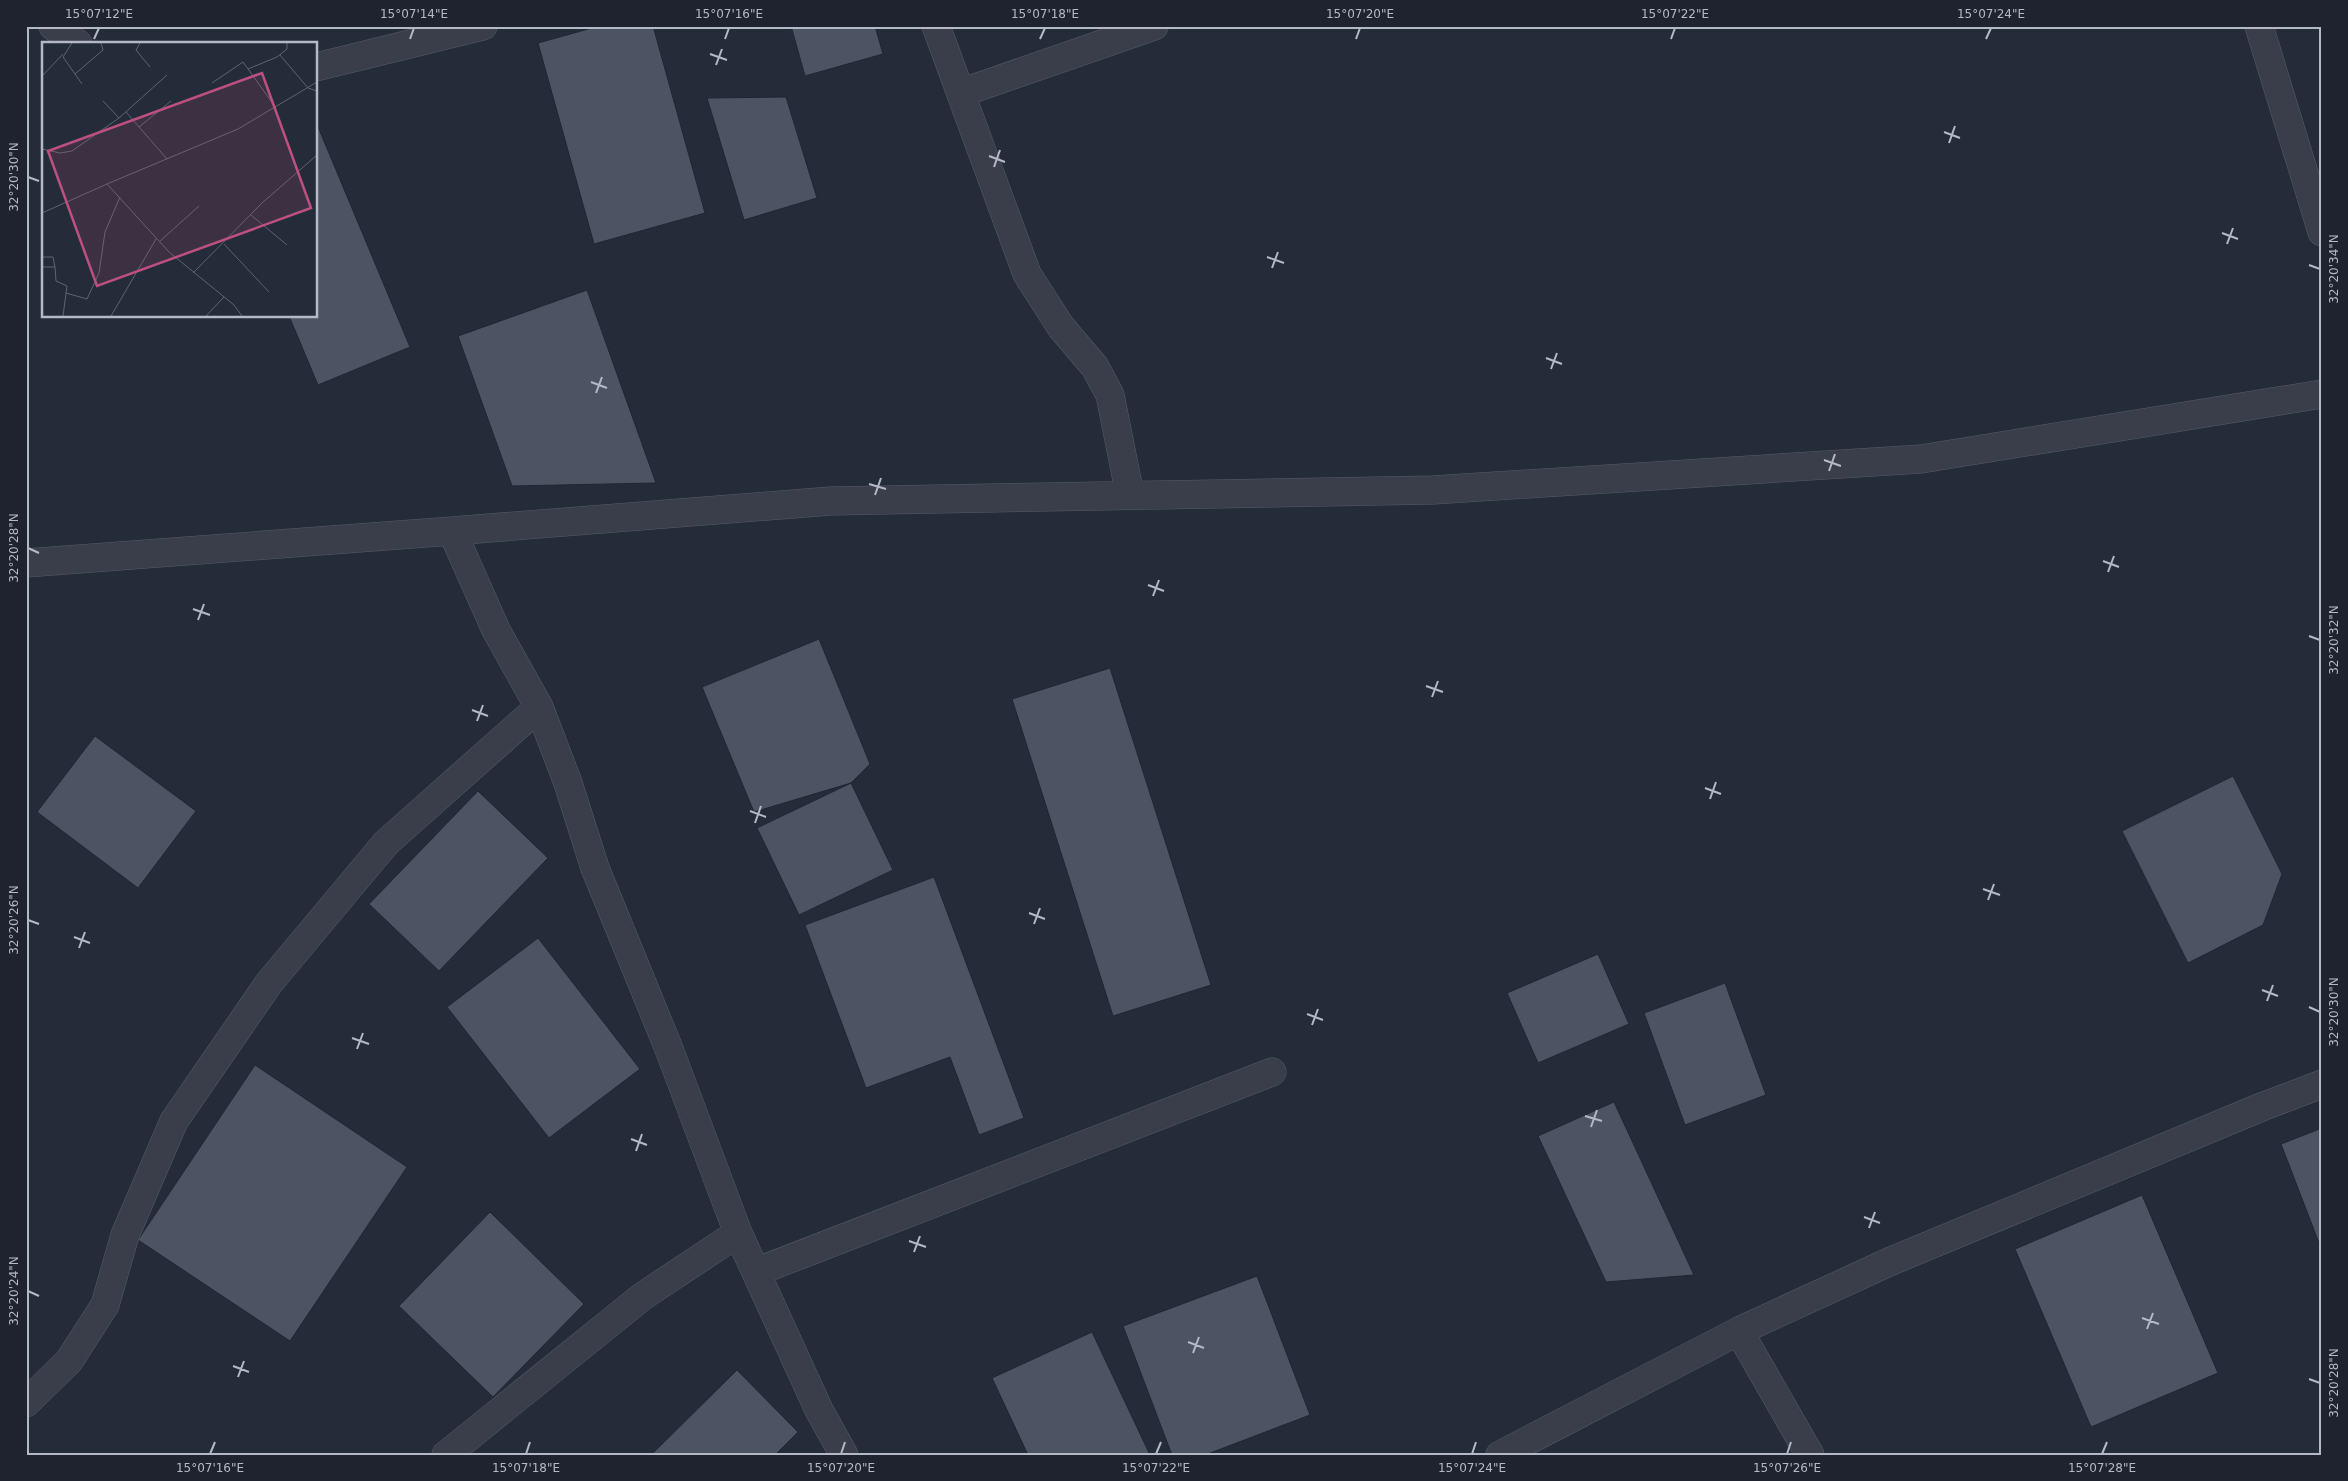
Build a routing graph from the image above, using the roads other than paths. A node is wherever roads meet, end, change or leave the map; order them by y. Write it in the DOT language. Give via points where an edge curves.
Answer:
graph roads {
  1 [pos="53,26"];
  2 [pos="483,26"];
  3 [pos="936,26"];
  4 [pos="1154,26"];
  5 [pos="2258,26"];
  6 [pos="75,42"];
  7 [pos="318,67"];
  8 [pos="961,93"];
  9 [pos="2322,232"];
  10 [pos="2322,394"];
  11 [pos="1130,495"];
  12 [pos="452,531"];
  13 [pos="26,563"];
  14 [pos="539,707"];
  15 [pos="1272,1072"];
  16 [pos="2322,1084"];
  17 [pos="738,1233"];
  18 [pos="756,1272"];
  19 [pos="1739,1331"];
  20 [pos="26,1403"];
  21 [pos="446,1455"];
  22 [pos="844,1455"];
  23 [pos="1500,1455"];
  24 [pos="1810,1455"];
  1 -- 6 [label="street"];
  2 -- 7 [label="street"];
  3 -- 8 [label="street"];
  4 -- 8 [label="street"];
  5 -- 9 [label="street"];
  8 -- 11 [label="street" via="1027,274 1061,327 1095,367 1110,395"];
  10 -- 11 [label="street" via="1921,459 1433,490"];
  11 -- 12 [label="street" via="831,501"];
  12 -- 13 [label="street"];
  12 -- 14 [label="street" via="496,630"];
  14 -- 17 [label="street" via="595,868 669,1049"];
  14 -- 20 [label="street" via="386,843 269,984 174,1121 125,1235 105,1305 69,1360"];
  15 -- 18 [label="street"];
  16 -- 19 [label="street" via="1888,1262"];
  17 -- 18 [label="street"];
  17 -- 21 [label="street" via="643,1296"];
  18 -- 22 [label="street" via="819,1410"];
  19 -- 23 [label="street"];
  19 -- 24 [label="street"];
}
